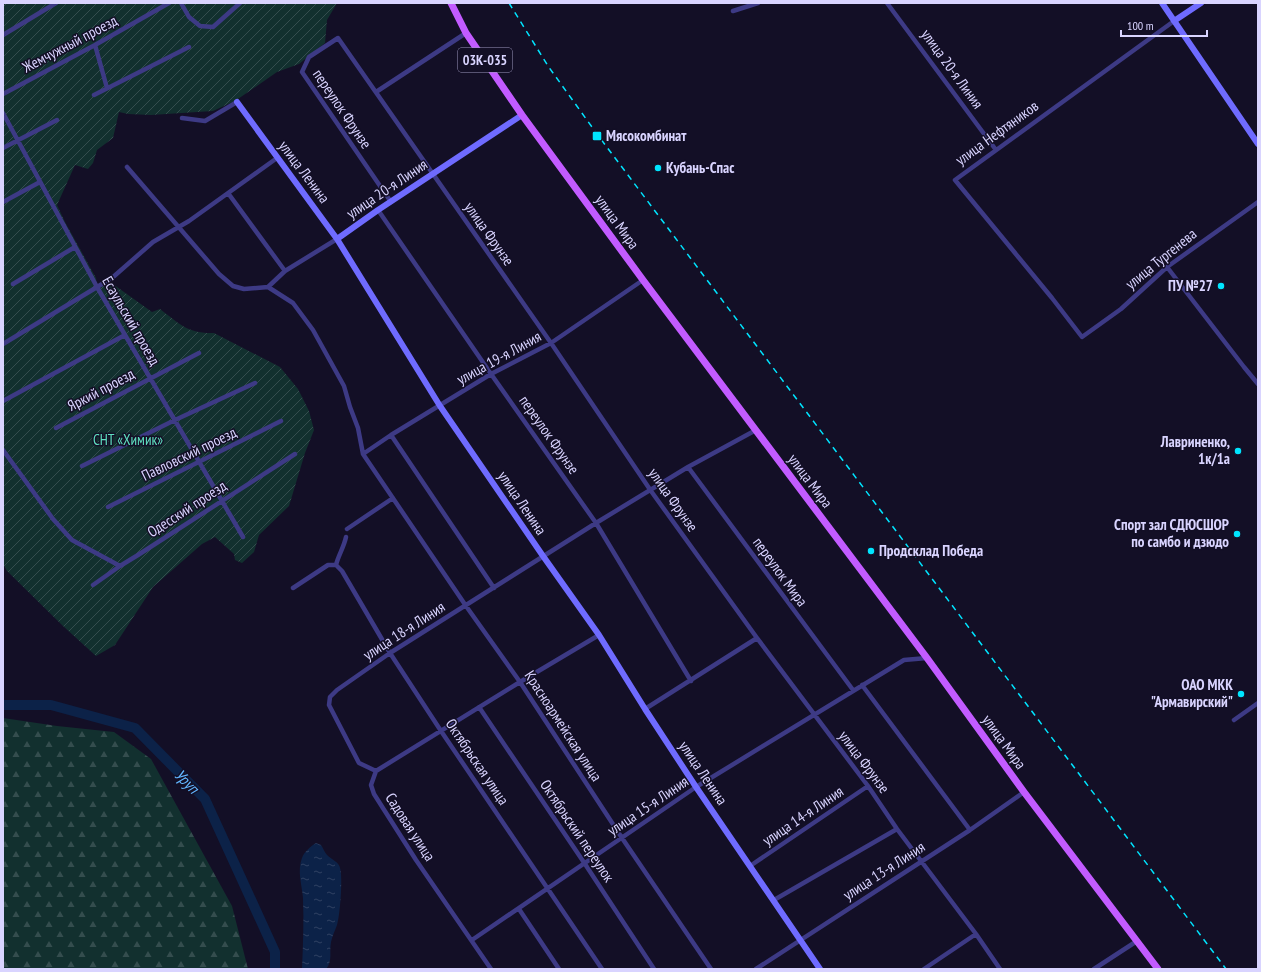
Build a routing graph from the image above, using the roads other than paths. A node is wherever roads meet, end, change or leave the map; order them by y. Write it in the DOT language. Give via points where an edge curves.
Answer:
graph roads {
  1 [pos="56,3"];
  2 [pos="169,3"];
  3 [pos="181,3"];
  4 [pos="240,3"];
  5 [pos="451,3"];
  6 [pos="758,3"];
  7 [pos="887,3"];
  8 [pos="1162,3"];
  9 [pos="1201,3"];
  10 [pos="733,11"];
  11 [pos="1174,21"];
  12 [pos="466,33"];
  13 [pos="3,35"];
  14 [pos="338,38"];
  15 [pos="95,45"];
  16 [pos="189,47"];
  17 [pos="107,88"];
  18 [pos="376,92"];
  19 [pos="3,94"];
  20 [pos="94,95"];
  21 [pos="236,102"];
  22 [pos="3,113"];
  23 [pos="522,115"];
  24 [pos="182,118"];
  25 [pos="57,120"];
  26 [pos="17,140"];
  27 [pos="1258,144"];
  28 [pos="3,148"];
  29 [pos="996,150"];
  30 [pos="277,158"];
  31 [pos="127,166"];
  32 [pos="433,174"];
  33 [pos="40,182"];
  34 [pos="228,193"];
  35 [pos="3,202"];
  36 [pos="391,202"];
  37 [pos="1258,202"];
  38 [pos="378,210"];
  39 [pos="178,227"];
  40 [pos="337,239"];
  41 [pos="75,247"];
  42 [pos="1167,267"];
  43 [pos="285,271"];
  44 [pos="643,280"];
  45 [pos="13,284"];
  46 [pos="97,287"];
  47 [pos="268,287"];
  48 [pos="125,335"];
  49 [pos="1082,337"];
  50 [pos="551,343"];
  51 [pos="3,344"];
  52 [pos="199,353"];
  53 [pos="491,374"];
  54 [pos="150,378"];
  55 [pos="254,383"];
  56 [pos="1258,384"];
  57 [pos="3,401"];
  58 [pos="440,406"];
  59 [pos="175,420"];
  60 [pos="281,422"];
  61 [pos="56,428"];
  62 [pos="756,430"];
  63 [pos="391,435"];
  64 [pos="3,450"];
  65 [pos="295,454"];
  66 [pos="363,454"];
  67 [pos="200,462"];
  68 [pos="82,466"];
  69 [pos="688,468"];
  70 [pos="651,491"];
  71 [pos="393,498"];
  72 [pos="222,501"];
  73 [pos="108,507"];
  74 [pos="596,523"];
  75 [pos="347,528"];
  76 [pos="243,537"];
  77 [pos="346,537"];
  78 [pos="543,556"];
  79 [pos="336,565"];
  80 [pos="120,566"];
  81 [pos="93,585"];
  82 [pos="293,588"];
  83 [pos="494,588"];
  84 [pos="466,606"];
  85 [pos="599,635"];
  86 [pos="757,638"];
  87 [pos="390,653"];
  88 [pos="927,658"];
  89 [pos="691,681"];
  90 [pos="520,682"];
  91 [pos="862,685"];
  92 [pos="853,690"];
  93 [pos="1258,703"];
  94 [pos="479,707"];
  95 [pos="645,709"];
  96 [pos="814,716"];
  97 [pos="1234,720"];
  98 [pos="441,731"];
  99 [pos="376,771"];
  100 [pos="868,786"];
  101 [pos="696,787"];
  102 [pos="1024,792"];
  103 [pos="897,828"];
  104 [pos="970,830"];
  105 [pos="622,838"];
  106 [pos="922,861"];
  107 [pos="585,864"];
  108 [pos="750,866"];
  109 [pos="548,888"];
  110 [pos="774,900"];
  111 [pos="519,909"];
  112 [pos="976,934"];
  113 [pos="800,939"];
  114 [pos="472,940"];
  115 [pos="1137,941"];
  116 [pos="491,969"];
  117 [pos="559,969"];
  118 [pos="602,969"];
  119 [pos="654,969"];
  120 [pos="711,969"];
  121 [pos="756,969"];
  122 [pos="820,969"];
  123 [pos="924,969"];
  124 [pos="1000,969"];
  125 [pos="1094,969"];
  126 [pos="1158,969"];
  1 -- 13 [label="street"];
  2 -- 15 [label="street, Жемчужный проезд"];
  3 -- 4 [label="street" via="189,17 200,26 213,27"];
  5 -- 12 [label="main road, улица Мира / 03К-035"];
  6 -- 10 [label="street"];
  7 -- 29 [label="street, улица 20-я Линия"];
  8 -- 11 [label="main road"];
  9 -- 11 [label="main road, улица Нефтяников"];
  11 -- 27 [label="main road"];
  11 -- 29 [label="street, улица Нефтяников"];
  12 -- 18 [label="street"];
  12 -- 23 [label="main road, улица Мира / 03К-035"];
  14 -- 18 [label="street, улица Фрунзе"];
  14 -- 36 [label="street, переулок Фрунзе" via="309,57 302,72"];
  15 -- 17 [label="street"];
  15 -- 19 [label="street, Жемчужный проезд"];
  16 -- 17 [label="street"];
  17 -- 20 [label="street"];
  18 -- 32 [label="street, улица Фрунзе"];
  21 -- 24 [label="street, улица Ленина" via="205,120"];
  21 -- 30 [label="main road, улица Ленина"];
  22 -- 26 [label="street, Есаульский проезд"];
  23 -- 32 [label="main road, улица 20-я Линия"];
  23 -- 44 [label="main road, улица Мира"];
  25 -- 26 [label="street"];
  26 -- 28 [label="street"];
  26 -- 33 [label="street, Есаульский проезд"];
  29 -- 49 [label="street, улица Нефтяников" via="954,180"];
  30 -- 34 [label="street"];
  30 -- 40 [label="main road, улица Ленина"];
  31 -- 39 [label="street"];
  32 -- 36 [label="main road, улица 20-я Линия"];
  32 -- 50 [label="street, улица Фрунзе"];
  33 -- 35 [label="street"];
  33 -- 41 [label="street, Есаульский проезд"];
  34 -- 39 [label="street"];
  34 -- 43 [label="street"];
  36 -- 38 [label="main road, улица 20-я Линия"];
  37 -- 42 [label="street, улица Тургенева"];
  38 -- 40 [label="main road, улица 20-я Линия"];
  38 -- 53 [label="street, переулок Фрунзе"];
  39 -- 46 [label="street" via="153,242 112,278"];
  39 -- 47 [label="street" via="207,262 233,286 244,289"];
  40 -- 43 [label="street, улица 20-я Линия"];
  40 -- 58 [label="main road, улица Ленина"];
  41 -- 45 [label="street"];
  41 -- 46 [label="street, Есаульский проезд"];
  42 -- 49 [label="street, улица Тургенева" via="1121,309"];
  42 -- 56 [label="street"];
  43 -- 47 [label="street, улица 20-я Линия"];
  44 -- 50 [label="street, улица 19-я Линия"];
  44 -- 62 [label="main road, улица Мира"];
  46 -- 48 [label="street, Есаульский проезд"];
  46 -- 51 [label="street"];
  47 -- 66 [label="street, Красноармейская улица" via="293,303 313,330 344,386 358,428"];
  48 -- 54 [label="street, Есаульский проезд"];
  48 -- 57 [label="street"];
  50 -- 53 [label="street, улица 19-я Линия"];
  50 -- 70 [label="street, улица Фрунзе"];
  52 -- 54 [label="street, Яркий проезд"];
  53 -- 58 [label="street, улица 19-я Линия"];
  53 -- 74 [label="street, переулок Фрунзе"];
  54 -- 59 [label="street, Есаульский проезд"];
  54 -- 61 [label="street, Яркий проезд"];
  55 -- 59 [label="street"];
  58 -- 63 [label="street, улица 19-я Линия"];
  58 -- 78 [label="main road, улица Ленина"];
  59 -- 67 [label="street, Есаульский проезд"];
  59 -- 68 [label="street"];
  60 -- 67 [label="street, Павловский проезд"];
  62 -- 69 [label="street, улица 18-я Линия"];
  62 -- 88 [label="main road, улица Мира"];
  63 -- 66 [label="street, улица 19-я Линия"];
  63 -- 83 [label="street"];
  64 -- 80 [label="street" via="53,519 72,540"];
  65 -- 72 [label="street, Одесский проезд"];
  66 -- 71 [label="street, Красноармейская улица"];
  67 -- 72 [label="street, Есаульский проезд"];
  67 -- 73 [label="street, Павловский проезд"];
  69 -- 70 [label="street, улица 18-я Линия"];
  69 -- 92 [label="street, переулок Мира"];
  70 -- 74 [label="street, улица 18-я Линия"];
  70 -- 86 [label="street, улица Фрунзе"];
  71 -- 75 [label="street"];
  71 -- 84 [label="street, Красноармейская улица"];
  72 -- 76 [label="street, Есаульский проезд"];
  72 -- 80 [label="street, Одесский проезд"];
  74 -- 78 [label="street, улица 18-я Линия"];
  74 -- 89 [label="street, переулок Фрунзе"];
  77 -- 79 [label="street"];
  78 -- 83 [label="street, улица 18-я Линия"];
  78 -- 85 [label="main road, улица Ленина"];
  79 -- 82 [label="street" via="328,565"];
  79 -- 87 [label="street, Октябрьская улица"];
  80 -- 81 [label="street, Одесский проезд"];
  83 -- 84 [label="street, улица 18-я Линия"];
  84 -- 87 [label="street, улица 18-я Линия"];
  84 -- 90 [label="street, Красноармейская улица"];
  85 -- 90 [label="street"];
  85 -- 95 [label="main road, улица Ленина"];
  86 -- 89 [label="street"];
  86 -- 96 [label="street, улица Фрунзе"];
  87 -- 98 [label="street, Октябрьская улица"];
  87 -- 99 [label="street, улица 18-я Линия" via="337,690 330,697 329,705 358,763"];
  88 -- 91 [label="street, улица 15-я Линия" via="904,660"];
  88 -- 102 [label="main road, улица Мира"];
  89 -- 95 [label="street"];
  90 -- 94 [label="street"];
  90 -- 105 [label="street, Красноармейская улица"];
  91 -- 92 [label="street, улица 15-я Линия"];
  91 -- 104 [label="street"];
  92 -- 96 [label="street, улица 15-я Линия"];
  93 -- 97 [label="street"];
  94 -- 98 [label="street"];
  94 -- 107 [label="street, Октябрьский переулок"];
  95 -- 101 [label="main road, улица Ленина"];
  96 -- 100 [label="street, улица Фрунзе"];
  96 -- 101 [label="street, улица 15-я Линия"];
  98 -- 99 [label="street"];
  98 -- 109 [label="street, Октябрьская улица"];
  99 -- 114 [label="street, Садовая улица" via="371,785 374,794"];
  100 -- 103 [label="street, улица Фрунзе"];
  100 -- 108 [label="street, улица 14-я Линия"];
  101 -- 105 [label="street, улица 15-я Линия"];
  101 -- 108 [label="main road, улица Ленина"];
  102 -- 104 [label="street, улица 13-я Линия"];
  102 -- 115 [label="main road, улица Мира"];
  103 -- 106 [label="street, улица Фрунзе"];
  103 -- 110 [label="street"];
  104 -- 106 [label="street, улица 13-я Линия"];
  105 -- 107 [label="street, улица 15-я Линия"];
  105 -- 120 [label="street, Красноармейская улица"];
  106 -- 112 [label="street, улица Фрунзе"];
  106 -- 113 [label="street, улица 13-я Линия"];
  107 -- 109 [label="street, улица 15-я Линия"];
  107 -- 119 [label="street, Октябрьский переулок"];
  108 -- 110 [label="main road, улица Ленина"];
  109 -- 111 [label="street, улица 15-я Линия"];
  109 -- 118 [label="street, Октябрьская улица"];
  110 -- 113 [label="main road, улица Ленина"];
  111 -- 114 [label="street, улица 15-я Линия"];
  111 -- 117 [label="street"];
  112 -- 123 [label="street"];
  112 -- 124 [label="street, улица Фрунзе"];
  113 -- 121 [label="street, улица 13-я Линия"];
  113 -- 122 [label="main road, улица Ленина"];
  114 -- 116 [label="street, Садовая улица"];
  115 -- 125 [label="street"];
  115 -- 126 [label="main road, улица Мира"];
}
